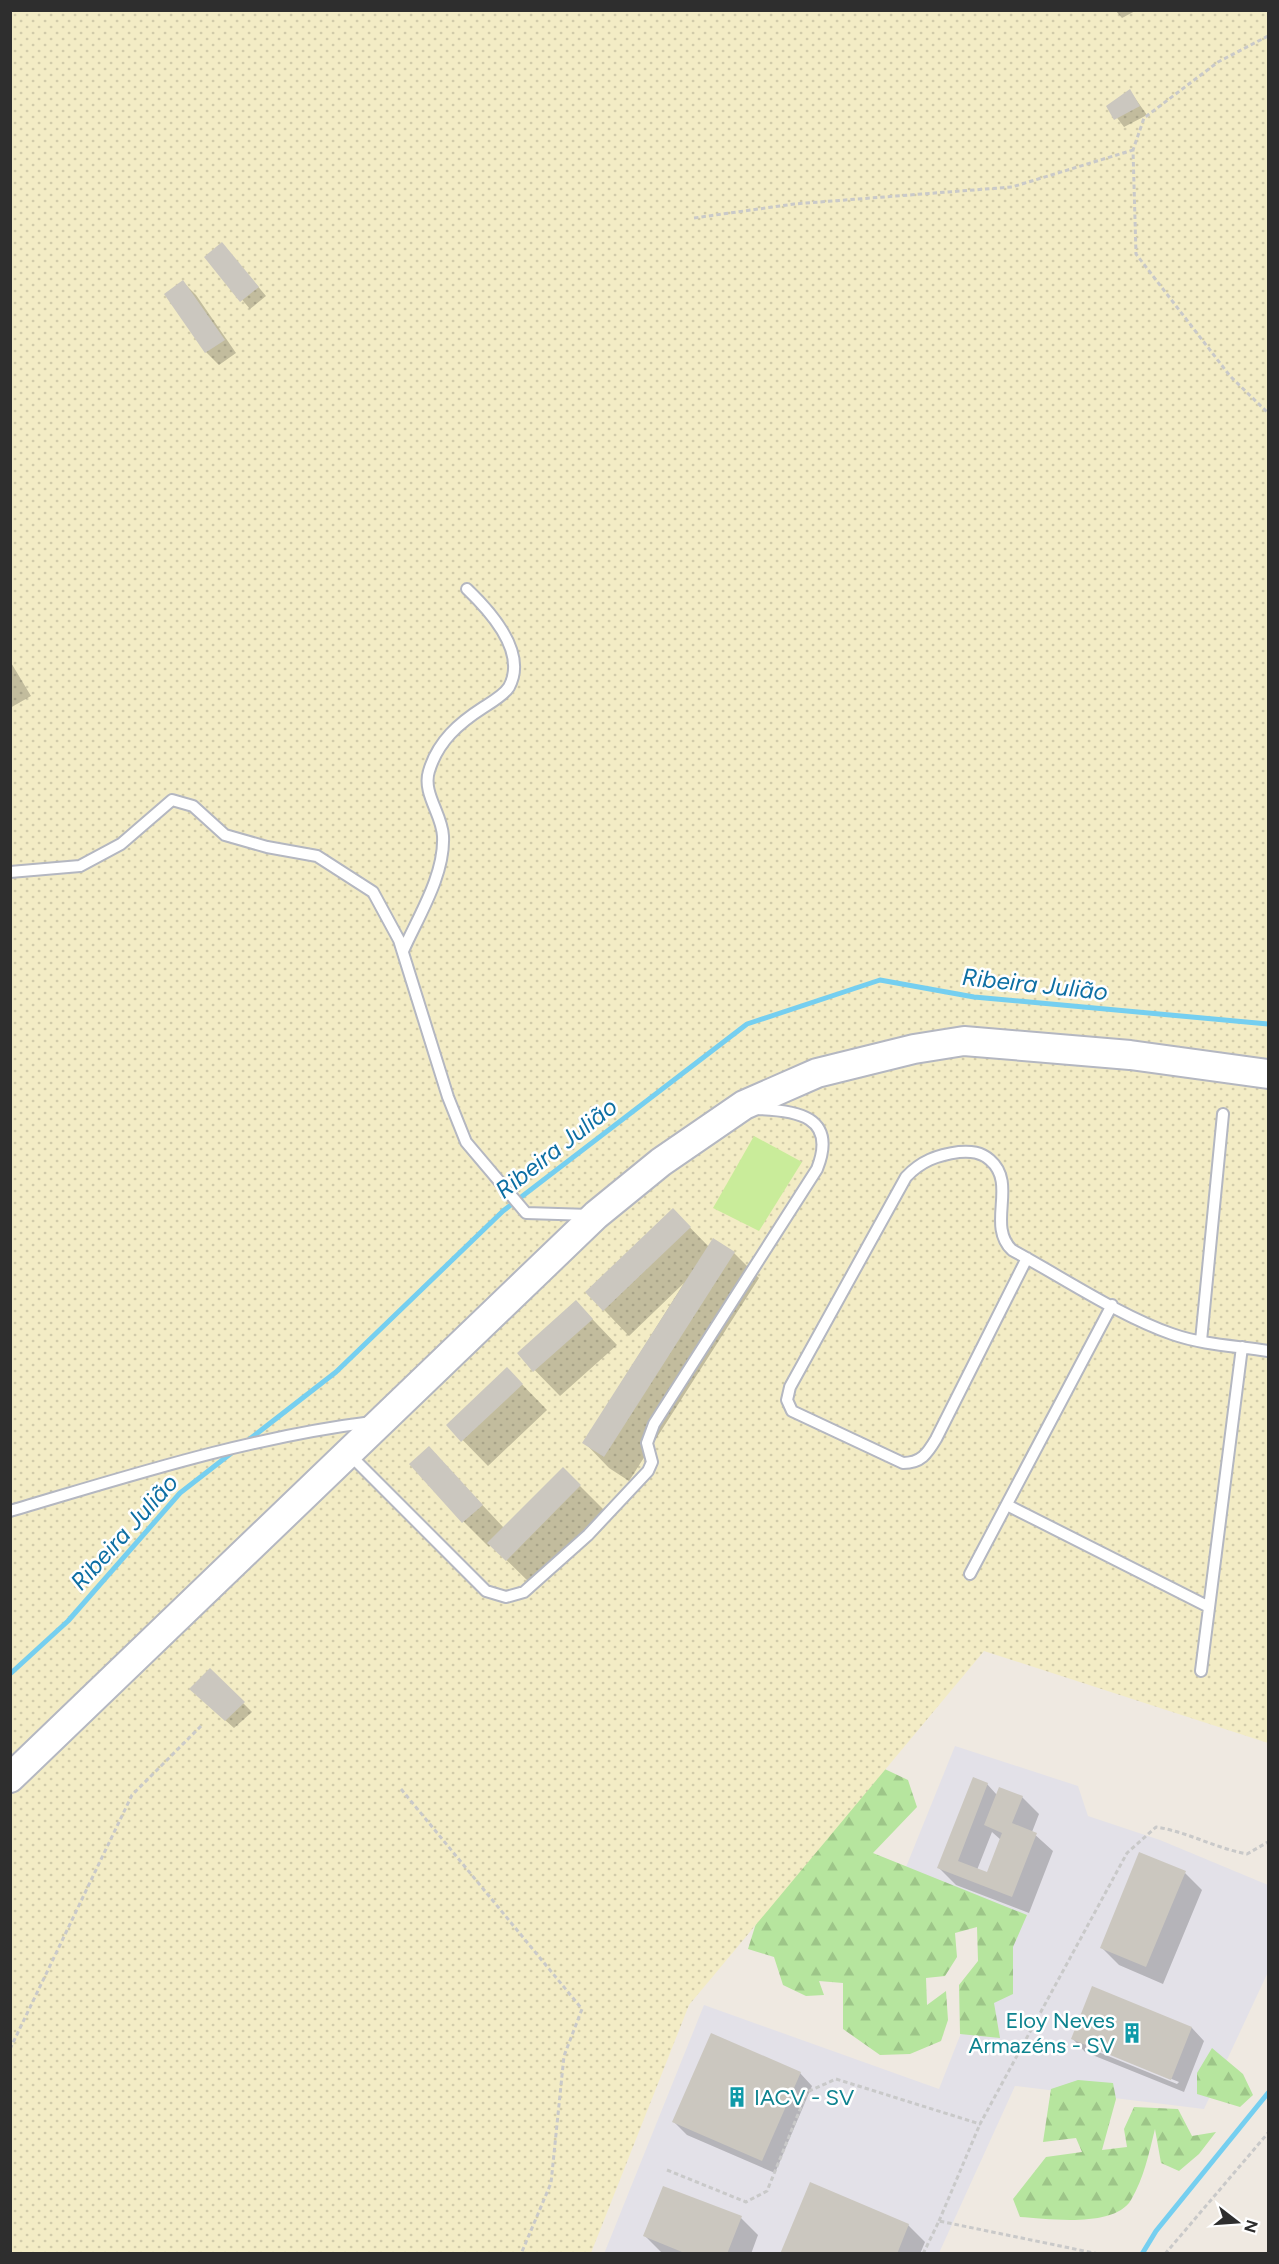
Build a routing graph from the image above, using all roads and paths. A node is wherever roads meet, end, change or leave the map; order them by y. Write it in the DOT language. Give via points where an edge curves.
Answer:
graph roads {
  1 [pos="1269,36"];
  2 [pos="1133,150"];
  3 [pos="694,218"];
  4 [pos="1269,413"];
  5 [pos="467,589"];
  6 [pos="10,872"];
  7 [pos="403,951"];
  8 [pos="1269,1074"];
  9 [pos="728,1114"];
  10 [pos="1223,1114"];
  11 [pos="596,1215"];
  12 [pos="1027,1258"];
  13 [pos="1112,1305"];
  14 [pos="1201,1341"];
  15 [pos="1242,1347"];
  16 [pos="1269,1351"];
  17 [pos="378,1422"];
  18 [pos="348,1452"];
  19 [pos="1007,1505"];
  20 [pos="10,1511"];
  21 [pos="970,1574"];
  22 [pos="1209,1607"];
  23 [pos="1201,1671"];
  24 [pos="201,1726"];
  25 [pos="10,1778"];
  26 [pos="401,1789"];
  27 [pos="1269,1842"];
  28 [pos="10,2049"];
  29 [pos="980,2124"];
  30 [pos="1269,2133"];
  31 [pos="667,2170"];
  32 [pos="939,2221"];
  33 [pos="521,2253"];
  34 [pos="923,2253"];
  35 [pos="1100,2253"];
  36 [pos="1165,2253"];
  1 -- 2 [label="path" via="1218,62 1144,118"];
  2 -- 3 [label="path" via="1012,187 806,203"];
  2 -- 4 [label="path" via="1136,254 1230,376"];
  5 -- 7 [label="lane" via="488,609 506,637 513,674 508,688 457,724 429,770 427,783 443,834 442,852 435,880"];
  6 -- 7 [label="lane" via="80,866 121,844 172,800 193,806 225,835 317,856 373,892"];
  7 -- 11 [label="lane" via="466,1142 526,1214"];
  8 -- 9 [label="main road" via="1130,1055 964,1041 817,1073 770,1091"];
  9 -- 11 [label="main road"];
  9 -- 18 [label="lane" via="756,1109 800,1114 820,1131 820,1162 654,1424 647,1443 652,1462 648,1471 562,1561 524,1592 506,1597 486,1591"];
  10 -- 14 [label="lane"];
  11 -- 17 [label="main road"];
  12 -- 12 [label="lane" via="936,1439 927,1455 915,1463 903,1463 792,1411 787,1400 790,1387 893,1199 919,1164 969,1151 984,1155 999,1167 1004,1182 1001,1227 1005,1243"];
  12 -- 13 [label="lane"];
  13 -- 14 [label="lane" via="1173,1334"];
  13 -- 19 [label="lane"];
  14 -- 15 [label="lane"];
  15 -- 16 [label="lane"];
  15 -- 22 [label="lane"];
  17 -- 18 [label="main road"];
  17 -- 20 [label="lane" via="323,1428 183,1461"];
  18 -- 25 [label="main road"];
  19 -- 21 [label="lane"];
  19 -- 22 [label="lane"];
  22 -- 23 [label="lane"];
  24 -- 28 [label="path" via="132,1795"];
  26 -- 33 [label="path" via="582,2009 564,2056 551,2183"];
  27 -- 29 [label="path" via="1247,1854 1156,1827 1127,1853"];
  29 -- 31 [label="path" via="836,2079 807,2092 767,2190 746,2202"];
  29 -- 32 [label="path"];
  30 -- 36 [label="path"];
  32 -- 34 [label="path"];
  32 -- 35 [label="path"];
}
